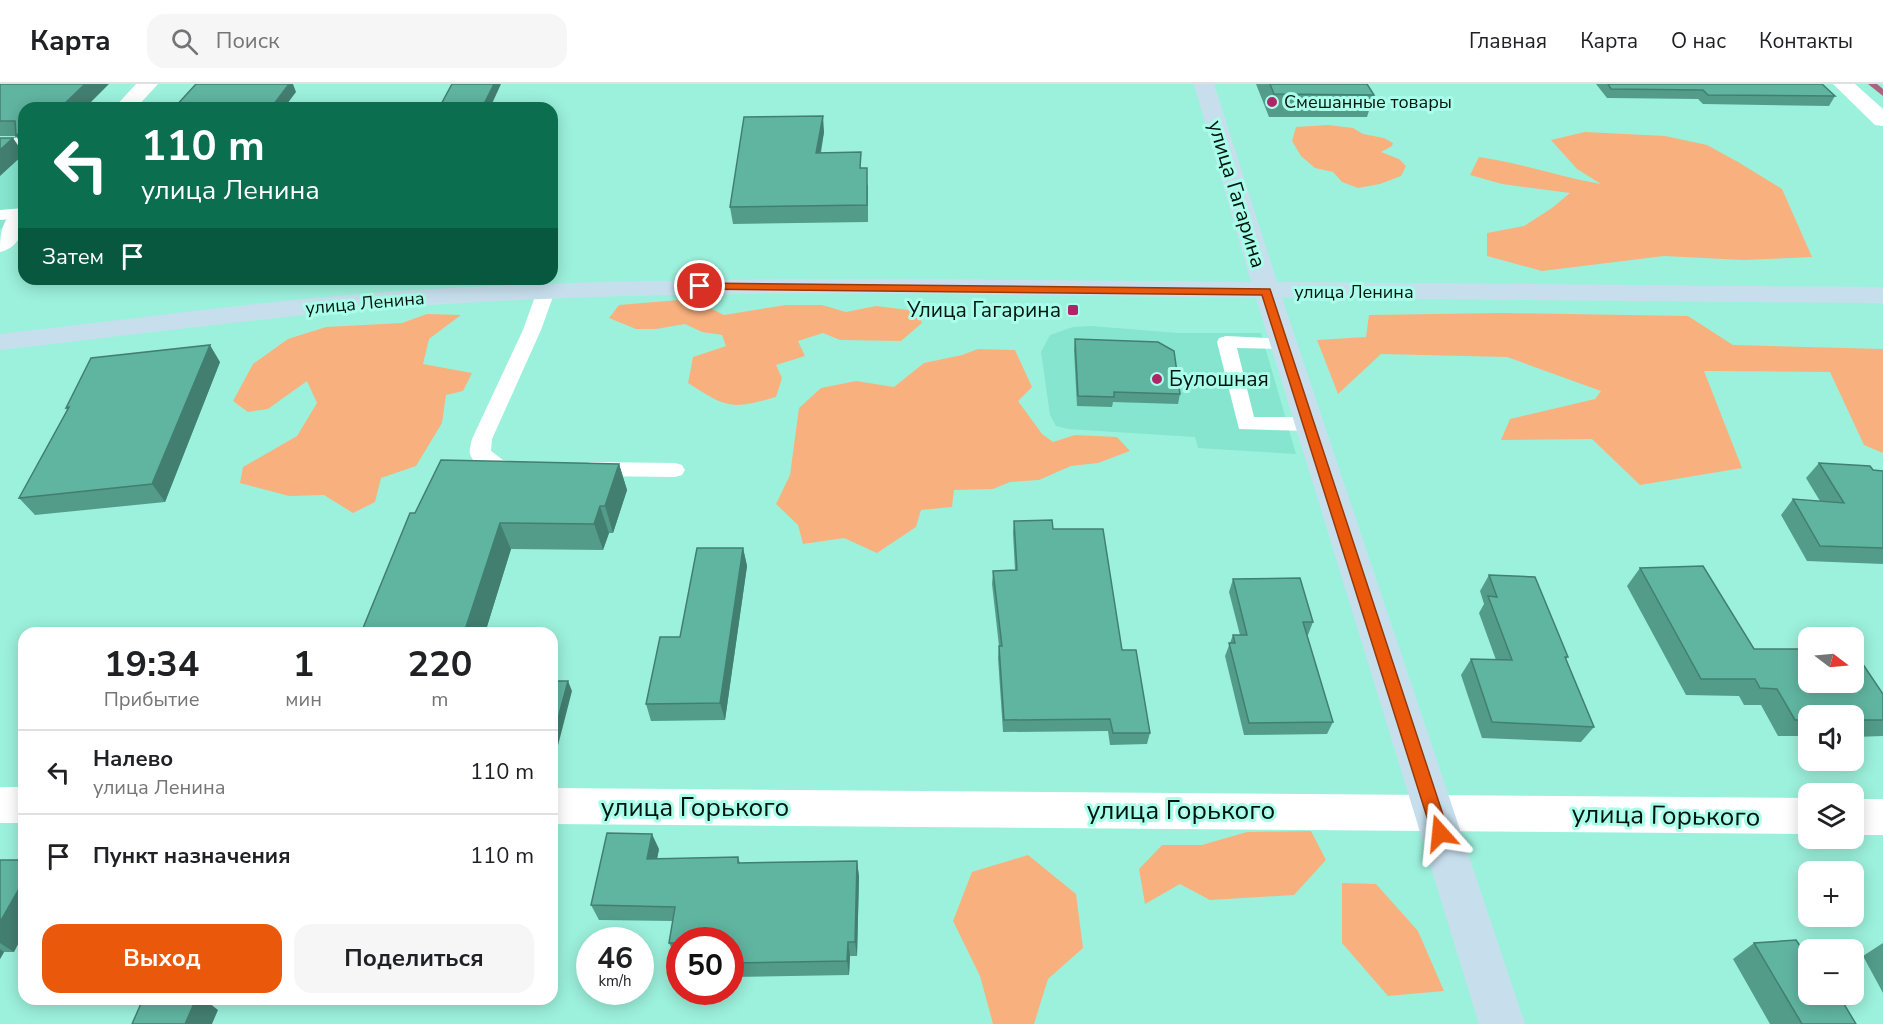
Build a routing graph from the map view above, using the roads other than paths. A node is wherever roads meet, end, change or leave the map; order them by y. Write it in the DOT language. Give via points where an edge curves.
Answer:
graph roads {
  1 [pos="148,84"];
  2 [pos="1204,84"];
  3 [pos="1843,84"];
  4 [pos="130,102"];
  5 [pos="1883,120"];
  6 [pos="18,145"];
  7 [pos="0,146"];
  8 [pos="18,214"];
  9 [pos="0,215"];
  10 [pos="18,222"];
  11 [pos="0,245"];
  12 [pos="546,291"];
  13 [pos="1267,291"];
  14 [pos="1883,295"];
  15 [pos="0,342"];
  16 [pos="1283,343"];
  17 [pos="1309,424"];
  18 [pos="538,468"];
  19 [pos="572,469"];
  20 [pos="675,470"];
  21 [pos="0,805"];
  22 [pos="18,805"];
  23 [pos="558,806"];
  24 [pos="1433,812"];
  25 [pos="1798,816"];
  26 [pos="1864,817"];
  27 [pos="1883,817"];
  28 [pos="1502,1024"];
  1 -- 4 [label="street"];
  2 -- 13 [label="main road, улица Гагарина"];
  3 -- 5 [label="street"];
  6 -- 7 [label="street"];
  8 -- 9 [label="lane"];
  10 -- 11 [label="street"];
  12 -- 13 [label="main road, улица Ленина" via="700,286"];
  12 -- 15 [label="main road, улица Ленина" via="340,304"];
  12 -- 18 [label="lane" via="482,439 480,453 487,462 504,468"];
  13 -- 14 [label="main road, улица Ленина"];
  13 -- 16 [label="main road, улица Гагарина"];
  16 -- 17 [label="main road, улица Гагарина"];
  16 -- 17 [label="lane" via="1226,342 1246,424"];
  17 -- 24 [label="main road, улица Гагарина"];
  19 -- 20 [label="lane"];
  21 -- 22 [label="street"];
  23 -- 24 [label="street, улица Горького"];
  24 -- 25 [label="street, улица Горького"];
  24 -- 28 [label="main road, улица Гагарина"];
  26 -- 27 [label="street"];
}
